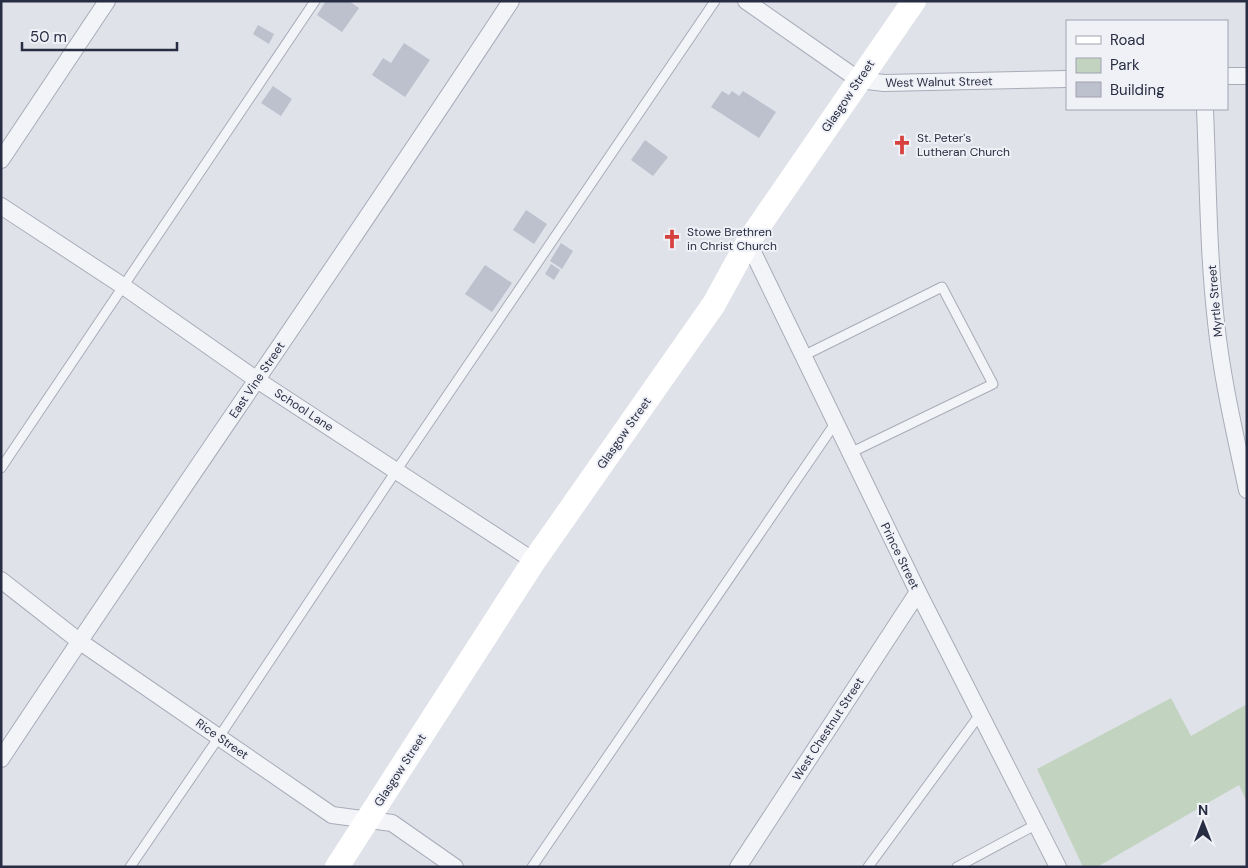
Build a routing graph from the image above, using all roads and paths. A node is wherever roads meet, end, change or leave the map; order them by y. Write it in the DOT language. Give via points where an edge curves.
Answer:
graph roads {
  1 [pos="107,1"];
  2 [pos="315,1"];
  3 [pos="511,1"];
  4 [pos="715,1"];
  5 [pos="746,1"];
  6 [pos="914,1"];
  7 [pos="1228,76"];
  8 [pos="1247,76"];
  9 [pos="1066,79"];
  10 [pos="859,80"];
  11 [pos="1205,110"];
  12 [pos="1,160"];
  13 [pos="1,206"];
  14 [pos="748,242"];
  15 [pos="123,286"];
  16 [pos="803,356"];
  17 [pos="257,380"];
  18 [pos="836,422"];
  19 [pos="850,453"];
  20 [pos="1,468"];
  21 [pos="396,470"];
  22 [pos="1247,490"];
  23 [pos="534,561"];
  24 [pos="1,580"];
  25 [pos="918,592"];
  26 [pos="79,641"];
  27 [pos="981,713"];
  28 [pos="219,737"];
  29 [pos="1,759"];
  30 [pos="369,819"];
  31 [pos="1037,824"];
  32 [pos="130,867"];
  33 [pos="337,867"];
  34 [pos="455,867"];
  35 [pos="532,867"];
  36 [pos="738,867"];
  37 [pos="868,867"];
  38 [pos="958,867"];
  39 [pos="1058,867"];
  1 -- 12 [label="street"];
  2 -- 15 [label="lane"];
  3 -- 17 [label="street, East Vine Street"];
  4 -- 21 [label="lane"];
  5 -- 10 [label="street, West Walnut Street"];
  6 -- 10 [label="street, Glasgow Street"];
  7 -- 8 [label="street"];
  9 -- 10 [label="street, West Walnut Street" via="884,83"];
  10 -- 14 [label="street, Glasgow Street"];
  11 -- 22 [label="street, Myrtle Street" via="1216,321 1224,384"];
  13 -- 15 [label="street, School Lane"];
  14 -- 16 [label="street, Prince Street"];
  14 -- 23 [label="street, Glasgow Street" via="714,304"];
  15 -- 17 [label="street, School Lane"];
  15 -- 20 [label="lane"];
  16 -- 18 [label="street, Prince Street"];
  16 -- 19 [label="lane" via="942,286 993,384"];
  17 -- 21 [label="street, School Lane"];
  17 -- 26 [label="street, East Vine Street"];
  18 -- 19 [label="street, Prince Street"];
  18 -- 35 [label="lane"];
  19 -- 25 [label="street, Prince Street"];
  21 -- 23 [label="street, School Lane"];
  21 -- 28 [label="lane"];
  23 -- 30 [label="street, Glasgow Street"];
  24 -- 26 [label="street, Rice Street"];
  25 -- 27 [label="street, Prince Street"];
  25 -- 36 [label="street, West Chestnut Street"];
  26 -- 28 [label="street, Rice Street"];
  26 -- 29 [label="street, East Vine Street"];
  27 -- 31 [label="street, Prince Street"];
  27 -- 37 [label="lane"];
  28 -- 30 [label="street, Rice Street" via="332,815"];
  28 -- 32 [label="lane"];
  30 -- 33 [label="street, Glasgow Street"];
  30 -- 34 [label="street, Rice Street" via="392,823"];
  31 -- 38 [label="lane"];
  31 -- 39 [label="street, Prince Street"];
}
